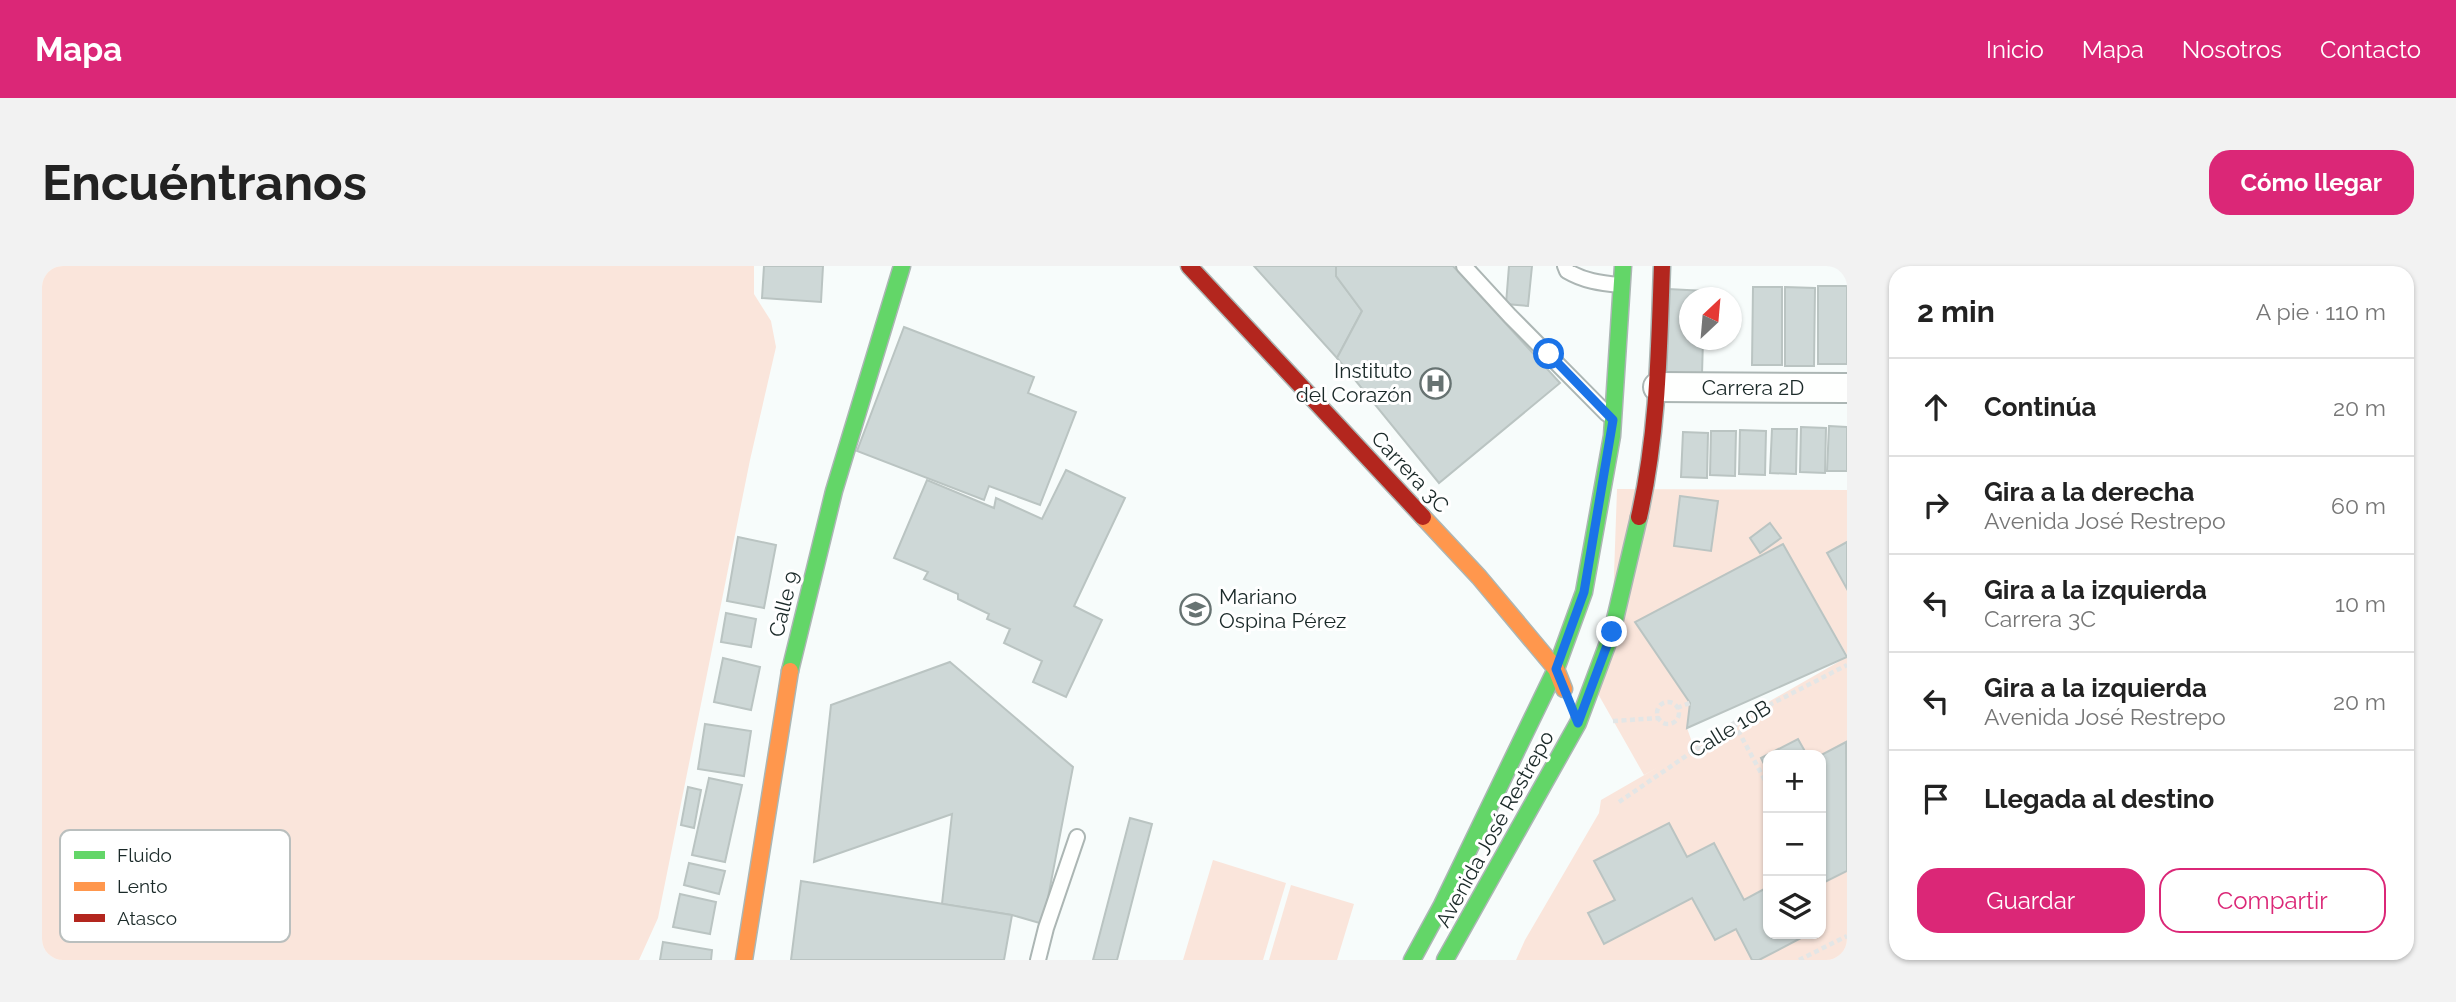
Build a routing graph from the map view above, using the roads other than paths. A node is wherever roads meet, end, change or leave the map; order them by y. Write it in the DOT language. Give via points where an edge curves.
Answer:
graph roads {
  1 [pos="902,266"];
  2 [pos="1189,266"];
  3 [pos="1464,266"];
  4 [pos="1565,266"];
  5 [pos="1623,266"];
  6 [pos="1662,266"];
  7 [pos="1622,285"];
  8 [pos="1658,387"];
  9 [pos="1847,388"];
  10 [pos="1613,420"];
  11 [pos="1556,669"];
  12 [pos="1578,723"];
  13 [pos="1077,837"];
  14 [pos="744,960"];
  15 [pos="1038,960"];
  16 [pos="1412,960"];
  17 [pos="1445,960"];
  1 -- 14 [label="main road, Calle 9" via="834,491 791,664"];
  2 -- 11 [label="main road, Carrera 3C" via="1479,577"];
  3 -- 10 [label="lane"];
  4 -- 7 [label="lane" via="1585,280"];
  5 -- 7 [label="main road, Avenida José Restrepo"];
  6 -- 8 [label="main road, Avenida José Restrepo"];
  7 -- 10 [label="main road, Avenida José Restrepo"];
  8 -- 9 [label="street, Carrera 2D"];
  8 -- 12 [label="main road, Avenida José Restrepo" via="1644,493 1612,632"];
  10 -- 11 [label="main road, Avenida José Restrepo" via="1584,592"];
  11 -- 12 [label="main road, Carrera 3C"];
  11 -- 16 [label="main road, Avenida José Restrepo"];
  12 -- 17 [label="main road, Avenida José Restrepo"];
  13 -- 15 [label="lane"];
}
